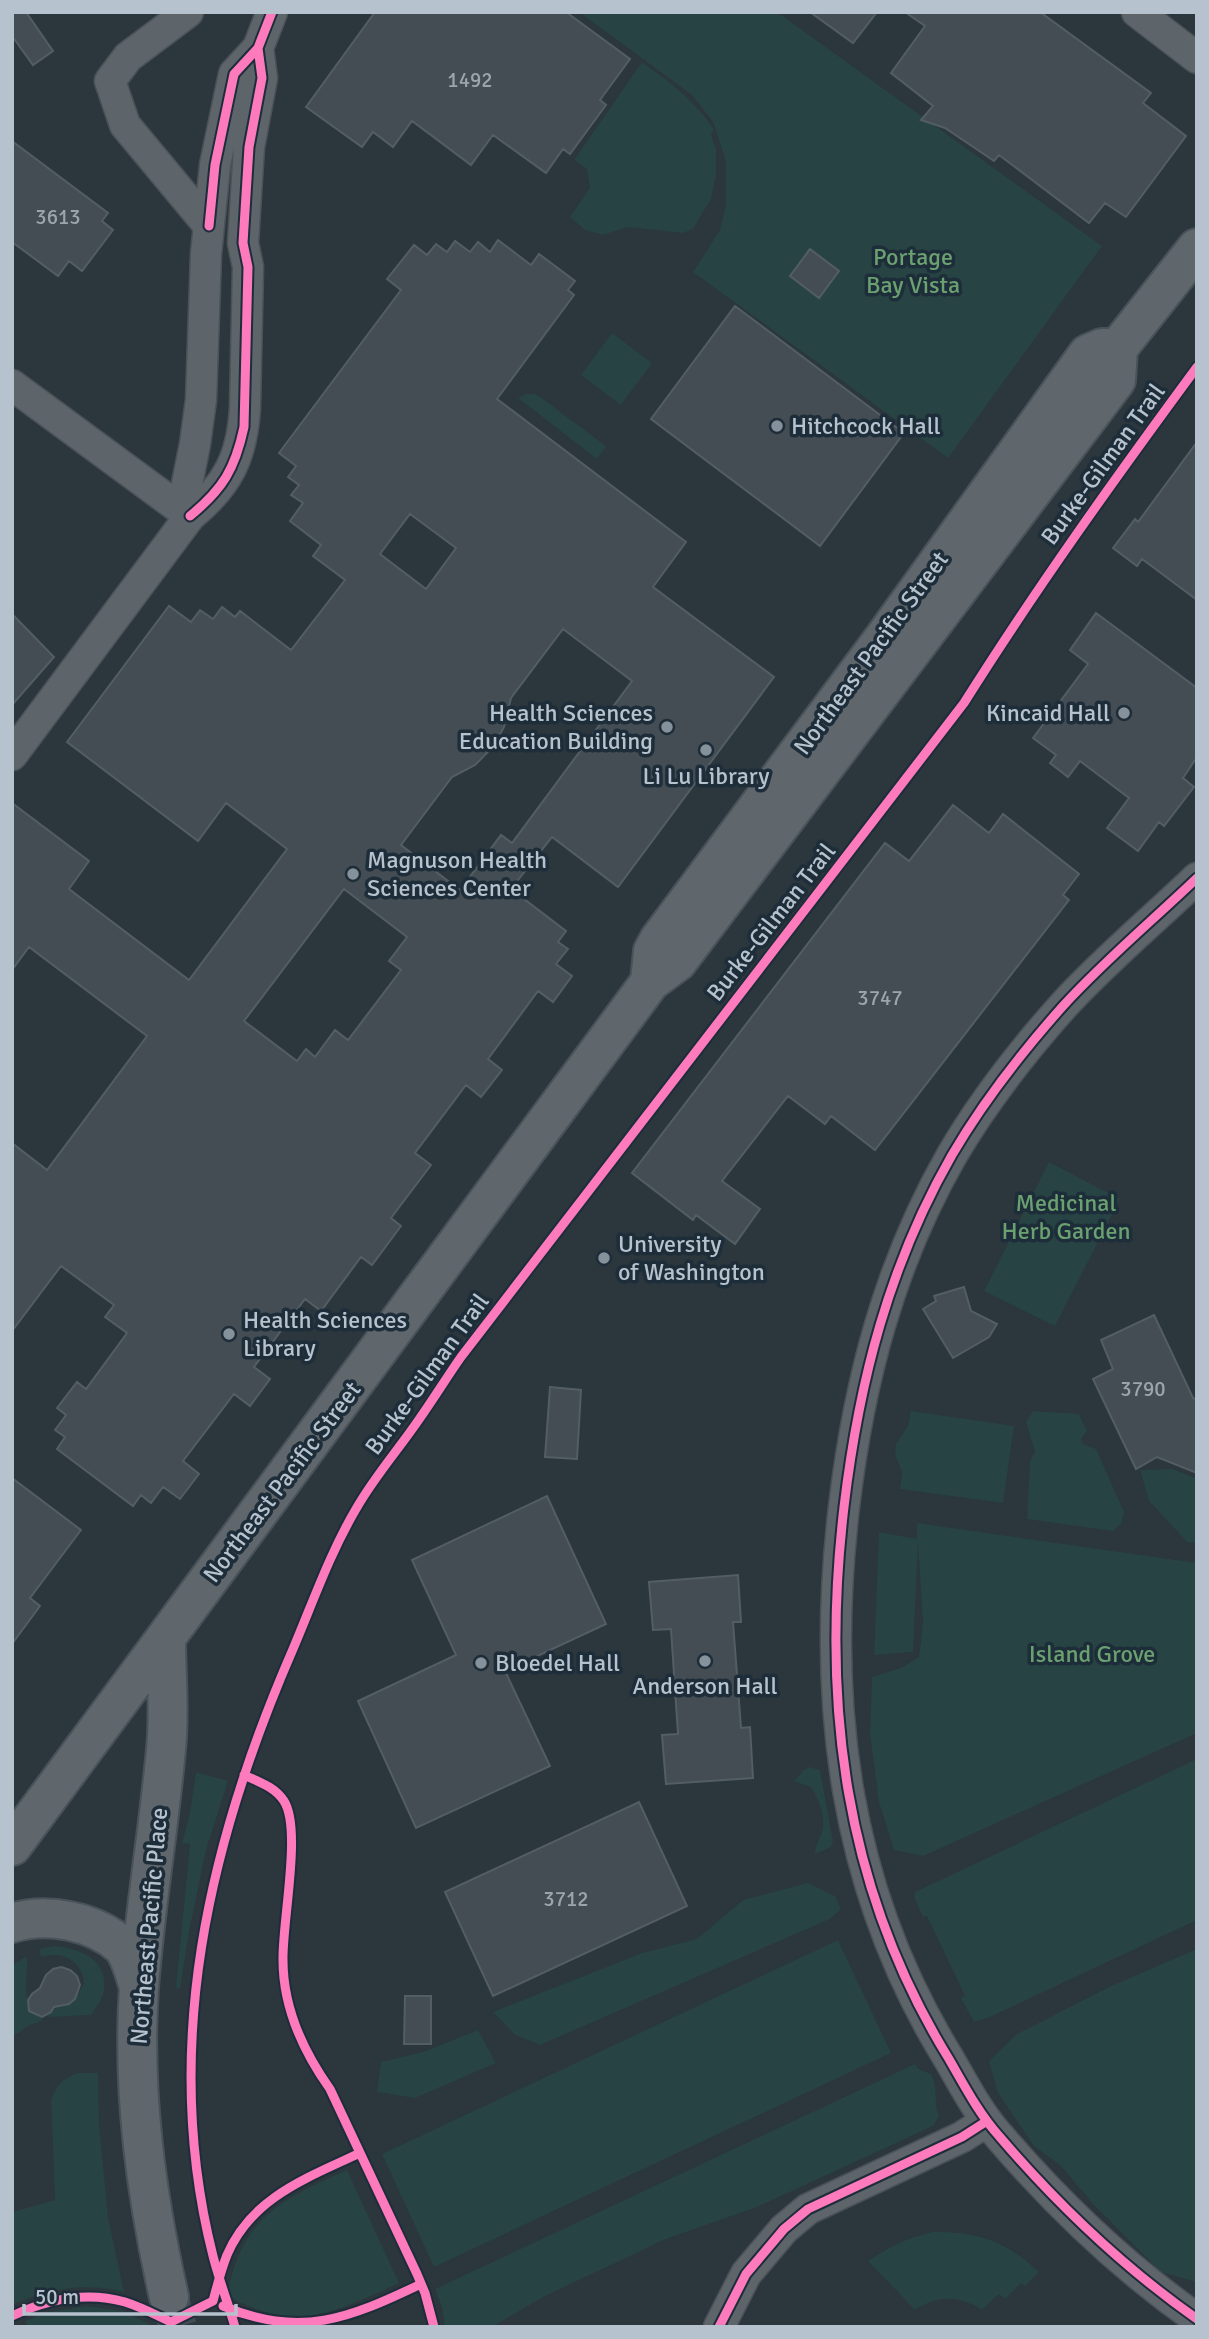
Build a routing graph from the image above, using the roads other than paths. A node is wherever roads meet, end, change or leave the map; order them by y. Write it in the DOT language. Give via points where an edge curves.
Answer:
graph roads {
  1 [pos="188,12"];
  2 [pos="272,12"];
  3 [pos="1137,12"];
  4 [pos="258,48"];
  5 [pos="1197,58"];
  6 [pos="209,226"];
  7 [pos="1197,248"];
  8 [pos="12,384"];
  9 [pos="190,516"];
  10 [pos="12,755"];
  11 [pos="1197,878"];
  12 [pos="166,1638"];
  13 [pos="12,1846"];
  14 [pos="12,1923"];
  15 [pos="139,1987"];
  16 [pos="987,2121"];
  17 [pos="169,2297"];
  18 [pos="1197,2319"];
  19 [pos="719,2327"];
  1 -- 6 [label="street" via="128,57 110,81 125,125"];
  2 -- 4 [label="street"];
  3 -- 5 [label="street"];
  4 -- 6 [label="street" via="234,74 216,155"];
  4 -- 9 [label="street" via="262,78 249,147 243,243 248,267 244,427 223,483"];
  6 -- 9 [label="street" via="201,400 186,489"];
  7 -- 12 [label="main road, Northeast Pacific Street" via="1118,348 1087,354 884,638 659,940 653,951 650,982"];
  8 -- 9 [label="street"];
  9 -- 10 [label="street"];
  11 -- 16 [label="street" via="1065,1003 1003,1079 953,1153 900,1264 874,1341 855,1427 842,1522 836,1630 839,1728 848,1794 886,1936 921,2010"];
  12 -- 13 [label="main road, Northeast Pacific Street"];
  12 -- 15 [label="main road, Northeast Pacific Place" via="167,1747"];
  14 -- 15 [label="main road" via="25,1919 68,1921 101,1933 124,1948"];
  15 -- 17 [label="main road, Northeast Pacific Place" via="141,2138"];
  16 -- 18 [label="street" via="1092,2234"];
  16 -- 19 [label="street" via="808,2209 783,2229 746,2274"];
}
